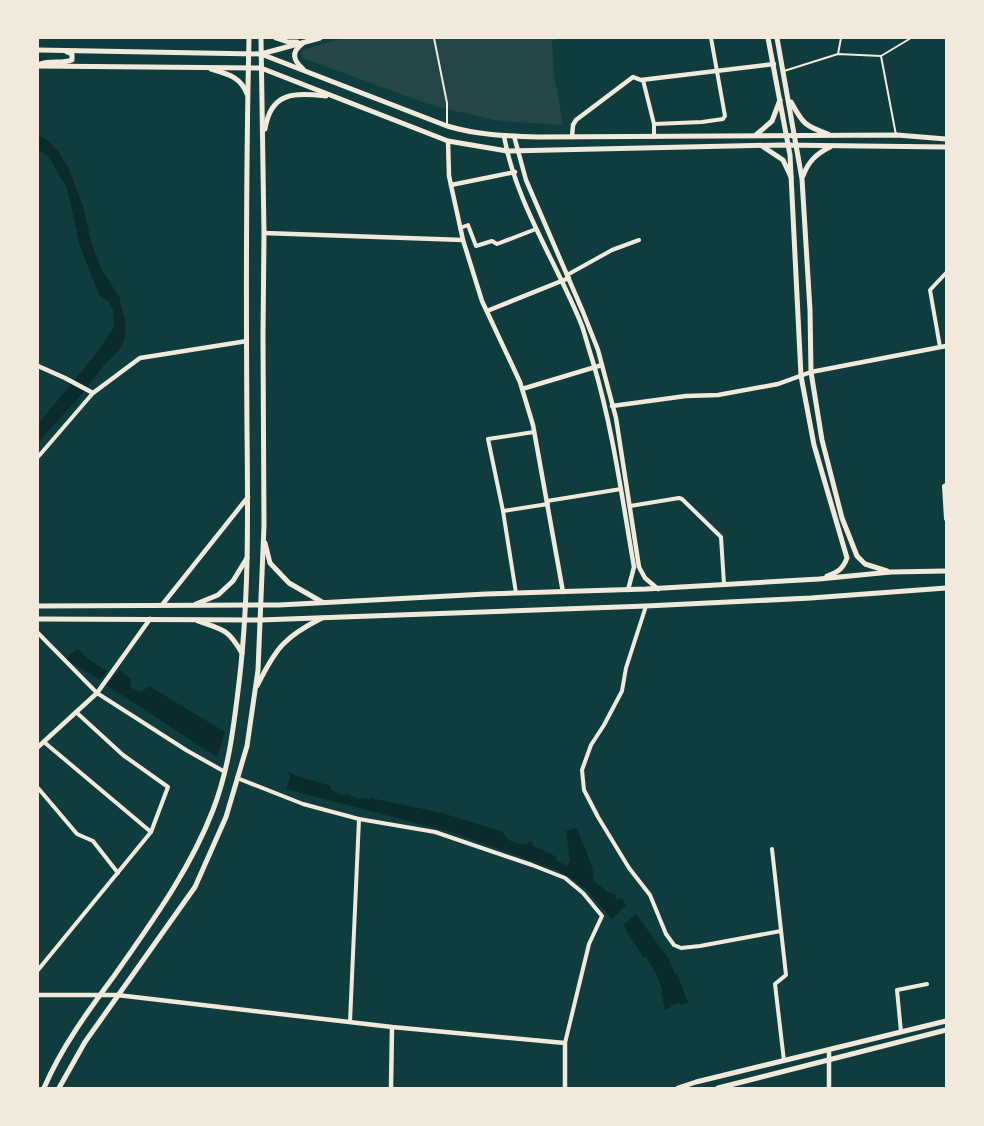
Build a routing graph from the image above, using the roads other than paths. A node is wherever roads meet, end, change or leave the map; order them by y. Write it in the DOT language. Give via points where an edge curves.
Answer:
graph roads {
  1 [pos="249,38"];
  2 [pos="261,38"];
  3 [pos="276,38"];
  4 [pos="320,38"];
  5 [pos="434,38"];
  6 [pos="711,38"];
  7 [pos="768,38"];
  8 [pos="777,38"];
  9 [pos="841,38"];
  10 [pos="910,38"];
  11 [pos="304,42"];
  12 [pos="38,50"];
  13 [pos="64,50"];
  14 [pos="249,53"];
  15 [pos="261,54"];
  16 [pos="838,54"];
  17 [pos="881,56"];
  18 [pos="774,64"];
  19 [pos="38,65"];
  20 [pos="206,67"];
  21 [pos="249,68"];
  22 [pos="261,68"];
  23 [pos="718,70"];
  24 [pos="784,70"];
  25 [pos="306,72"];
  26 [pos="643,80"];
  27 [pos="248,96"];
  28 [pos="332,96"];
  29 [pos="780,97"];
  30 [pos="788,97"];
  31 [pos="654,124"];
  32 [pos="447,126"];
  33 [pos="756,135"];
  34 [pos="787,135"];
  35 [pos="796,135"];
  36 [pos="834,135"];
  37 [pos="897,135"];
  38 [pos="504,136"];
  39 [pos="514,136"];
  40 [pos="572,137"];
  41 [pos="654,137"];
  42 [pos="946,138"];
  43 [pos="448,142"];
  44 [pos="263,144"];
  45 [pos="788,145"];
  46 [pos="798,145"];
  47 [pos="761,146"];
  48 [pos="830,146"];
  49 [pos="946,147"];
  50 [pos="507,151"];
  51 [pos="517,151"];
  52 [pos="514,172"];
  53 [pos="792,179"];
  54 [pos="802,179"];
  55 [pos="451,185"];
  56 [pos="460,228"];
  57 [pos="536,229"];
  58 [pos="264,233"];
  59 [pos="462,240"];
  60 [pos="639,240"];
  61 [pos="946,273"];
  62 [pos="568,277"];
  63 [pos="561,282"];
  64 [pos="487,311"];
  65 [pos="247,340"];
  66 [pos="946,346"];
  67 [pos="940,347"];
  68 [pos="38,366"];
  69 [pos="602,366"];
  70 [pos="594,368"];
  71 [pos="811,372"];
  72 [pos="802,376"];
  73 [pos="522,389"];
  74 [pos="93,393"];
  75 [pos="605,406"];
  76 [pos="613,406"];
  77 [pos="534,432"];
  78 [pos="38,457"];
  79 [pos="946,485"];
  80 [pos="621,489"];
  81 [pos="248,497"];
  82 [pos="547,503"];
  83 [pos="630,506"];
  84 [pos="503,511"];
  85 [pos="946,519"];
  86 [pos="263,537"];
  87 [pos="857,556"];
  88 [pos="247,558"];
  89 [pos="847,558"];
  90 [pos="946,571"];
  91 [pos="891,572"];
  92 [pos="819,579"];
  93 [pos="724,584"];
  94 [pos="946,588"];
  95 [pos="658,589"];
  96 [pos="628,590"];
  97 [pos="563,592"];
  98 [pos="516,593"];
  99 [pos="323,602"];
  100 [pos="162,605"];
  101 [pos="193,605"];
  102 [pos="245,605"];
  103 [pos="260,605"];
  104 [pos="38,606"];
  105 [pos="646,606"];
  106 [pos="324,617"];
  107 [pos="38,619"];
  108 [pos="150,619"];
  109 [pos="193,620"];
  110 [pos="245,620"];
  111 [pos="260,620"];
  112 [pos="38,633"];
  113 [pos="242,653"];
  114 [pos="255,690"];
  115 [pos="98,692"];
  116 [pos="76,712"];
  117 [pos="44,742"];
  118 [pos="38,748"];
  119 [pos="225,771"];
  120 [pos="238,777"];
  121 [pos="38,788"];
  122 [pos="359,819"];
  123 [pos="151,832"];
  124 [pos="772,849"];
  125 [pos="118,872"];
  126 [pos="781,931"];
  127 [pos="38,970"];
  128 [pos="927,984"];
  129 [pos="100,994"];
  130 [pos="38,995"];
  131 [pos="117,995"];
  132 [pos="946,1021"];
  133 [pos="350,1022"];
  134 [pos="392,1027"];
  135 [pos="946,1030"];
  136 [pos="901,1032"];
  137 [pos="564,1043"];
  138 [pos="829,1050"];
  139 [pos="829,1059"];
  140 [pos="784,1061"];
  141 [pos="44,1088"];
  142 [pos="59,1088"];
  143 [pos="391,1088"];
  144 [pos="565,1088"];
  145 [pos="678,1088"];
  146 [pos="718,1088"];
  147 [pos="829,1088"];
  1 -- 14 [label="main road"];
  2 -- 15 [label="main road"];
  3 -- 11 [label="main road"];
  4 -- 11 [label="main road"];
  5 -- 32 [label="lane" via="447,103"];
  6 -- 23 [label="street"];
  7 -- 18 [label="main road"];
  8 -- 24 [label="main road"];
  9 -- 16 [label="lane"];
  10 -- 17 [label="lane"];
  11 -- 15 [label="main road"];
  11 -- 25 [label="main road" via="294,55 297,64"];
  12 -- 13 [label="main road"];
  13 -- 14 [label="main road"];
  13 -- 19 [label="main road" via="72,54 72,60"];
  14 -- 15 [label="main road"];
  14 -- 21 [label="main road"];
  15 -- 22 [label="main road"];
  15 -- 25 [label="main road"];
  16 -- 17 [label="lane"];
  16 -- 24 [label="lane"];
  17 -- 37 [label="lane"];
  18 -- 23 [label="street"];
  18 -- 29 [label="main road"];
  19 -- 20 [label="main road"];
  20 -- 21 [label="main road"];
  20 -- 27 [label="main road" via="234,76 244,84"];
  21 -- 22 [label="main road"];
  21 -- 27 [label="main road"];
  22 -- 28 [label="main road"];
  22 -- 44 [label="main road"];
  23 -- 26 [label="street"];
  23 -- 31 [label="street" via="723,119"];
  24 -- 30 [label="main road"];
  25 -- 32 [label="main road"];
  26 -- 31 [label="street"];
  26 -- 40 [label="street" via="632,77 576,120"];
  27 -- 65 [label="main road"];
  28 -- 43 [label="main road"];
  28 -- 44 [label="main road" via="294,95 278,101 266,120"];
  29 -- 33 [label="main road" via="772,121"];
  29 -- 34 [label="main road"];
  30 -- 35 [label="main road"];
  30 -- 36 [label="main road" via="808,127"];
  31 -- 41 [label="street"];
  32 -- 38 [label="main road"];
  33 -- 34 [label="main road"];
  33 -- 41 [label="main road"];
  34 -- 35 [label="main road"];
  34 -- 45 [label="main road"];
  35 -- 36 [label="main road"];
  35 -- 46 [label="main road"];
  36 -- 37 [label="main road"];
  37 -- 42 [label="main road"];
  38 -- 39 [label="main road"];
  38 -- 50 [label="street"];
  39 -- 40 [label="main road"];
  39 -- 51 [label="street"];
  40 -- 41 [label="main road"];
  43 -- 50 [label="main road"];
  43 -- 55 [label="street"];
  44 -- 58 [label="main road"];
  45 -- 46 [label="main road"];
  45 -- 47 [label="main road"];
  45 -- 53 [label="main road"];
  46 -- 48 [label="main road"];
  46 -- 54 [label="main road"];
  47 -- 51 [label="main road"];
  47 -- 53 [label="main road" via="783,160"];
  48 -- 49 [label="main road"];
  48 -- 54 [label="main road" via="812,158"];
  50 -- 51 [label="main road"];
  50 -- 52 [label="street"];
  51 -- 62 [label="street" via="526,180"];
  52 -- 55 [label="street"];
  52 -- 57 [label="street"];
  53 -- 72 [label="main road"];
  54 -- 71 [label="main road"];
  55 -- 56 [label="street"];
  56 -- 57 [label="street" via="468,225 476,246 492,241 497,244"];
  56 -- 59 [label="street"];
  57 -- 63 [label="street"];
  58 -- 59 [label="street"];
  58 -- 86 [label="main road"];
  59 -- 64 [label="street"];
  60 -- 62 [label="street" via="612,250"];
  61 -- 67 [label="street" via="930,290"];
  62 -- 63 [label="street"];
  62 -- 69 [label="street"];
  63 -- 64 [label="street"];
  63 -- 70 [label="street" via="582,326"];
  64 -- 73 [label="street"];
  65 -- 74 [label="street" via="140,358"];
  65 -- 81 [label="main road"];
  66 -- 67 [label="street"];
  67 -- 71 [label="street"];
  68 -- 74 [label="street"];
  69 -- 70 [label="street"];
  69 -- 76 [label="street"];
  70 -- 73 [label="street"];
  70 -- 75 [label="street"];
  71 -- 72 [label="street"];
  71 -- 87 [label="main road" via="822,440 842,518"];
  72 -- 76 [label="street" via="778,384 718,395"];
  72 -- 89 [label="main road" via="814,445"];
  73 -- 77 [label="street"];
  74 -- 78 [label="street"];
  75 -- 76 [label="street"];
  75 -- 80 [label="street"];
  76 -- 83 [label="street"];
  77 -- 82 [label="street"];
  77 -- 84 [label="street" via="488,439"];
  79 -- 85 [label="street"];
  80 -- 82 [label="street"];
  80 -- 96 [label="street" via="634,567"];
  81 -- 88 [label="main road"];
  81 -- 100 [label="street"];
  82 -- 84 [label="street"];
  82 -- 97 [label="street"];
  83 -- 93 [label="street" via="682,499 721,537"];
  83 -- 95 [label="street" via="640,567 645,578"];
  84 -- 98 [label="street"];
  86 -- 99 [label="main road" via="270,564 289,584"];
  86 -- 103 [label="main road"];
  87 -- 89 [label="main road"];
  87 -- 91 [label="main road" via="865,564"];
  88 -- 101 [label="main road" via="233,581 218,595"];
  88 -- 102 [label="main road"];
  89 -- 92 [label="main road" via="839,571"];
  90 -- 91 [label="main road"];
  91 -- 92 [label="main road"];
  92 -- 93 [label="main road"];
  93 -- 95 [label="main road"];
  94 -- 105 [label="main road"];
  95 -- 96 [label="main road"];
  96 -- 97 [label="main road"];
  97 -- 98 [label="main road"];
  98 -- 99 [label="main road"];
  99 -- 103 [label="main road"];
  100 -- 101 [label="main road"];
  100 -- 104 [label="main road"];
  101 -- 102 [label="main road"];
  102 -- 103 [label="main road"];
  102 -- 110 [label="main road"];
  103 -- 111 [label="main road"];
  105 -- 106 [label="main road"];
  105 -- 126 [label="street" via="622,691 591,745 582,770 584,790 629,868 650,894 666,934 674,945 681,948 700,946"];
  106 -- 111 [label="main road"];
  106 -- 114 [label="main road" via="284,642"];
  107 -- 108 [label="main road"];
  108 -- 109 [label="main road"];
  108 -- 115 [label="street"];
  109 -- 110 [label="main road"];
  109 -- 113 [label="main road" via="222,629 232,636"];
  110 -- 111 [label="main road"];
  110 -- 113 [label="main road"];
  111 -- 114 [label="main road"];
  112 -- 115 [label="street"];
  113 -- 119 [label="main road" via="232,746"];
  114 -- 120 [label="main road" via="247,746"];
  115 -- 116 [label="street"];
  115 -- 119 [label="street" via="186,750"];
  116 -- 117 [label="street"];
  116 -- 123 [label="street" via="123,755 168,787"];
  117 -- 118 [label="street"];
  117 -- 123 [label="street"];
  119 -- 129 [label="main road" via="213,810 181,877"];
  120 -- 122 [label="street" via="302,804"];
  120 -- 131 [label="main road" via="226,816 195,886"];
  121 -- 125 [label="street" via="77,834 93,842"];
  122 -- 133 [label="street"];
  122 -- 137 [label="street" via="435,832 566,878 583,892 602,916 589,944"];
  123 -- 125 [label="street"];
  124 -- 126 [label="street"];
  125 -- 127 [label="street"];
  126 -- 140 [label="street" via="786,975 775,984"];
  128 -- 136 [label="street" via="897,990"];
  129 -- 130 [label="street"];
  129 -- 131 [label="street"];
  129 -- 141 [label="main road"];
  131 -- 133 [label="street"];
  131 -- 142 [label="main road"];
  132 -- 136 [label="main road"];
  133 -- 134 [label="street"];
  134 -- 137 [label="street"];
  134 -- 143 [label="street"];
  135 -- 139 [label="main road"];
  136 -- 138 [label="main road"];
  137 -- 144 [label="street"];
  138 -- 139 [label="street"];
  138 -- 140 [label="main road"];
  139 -- 146 [label="main road"];
  139 -- 147 [label="street"];
  140 -- 145 [label="main road"];
}
